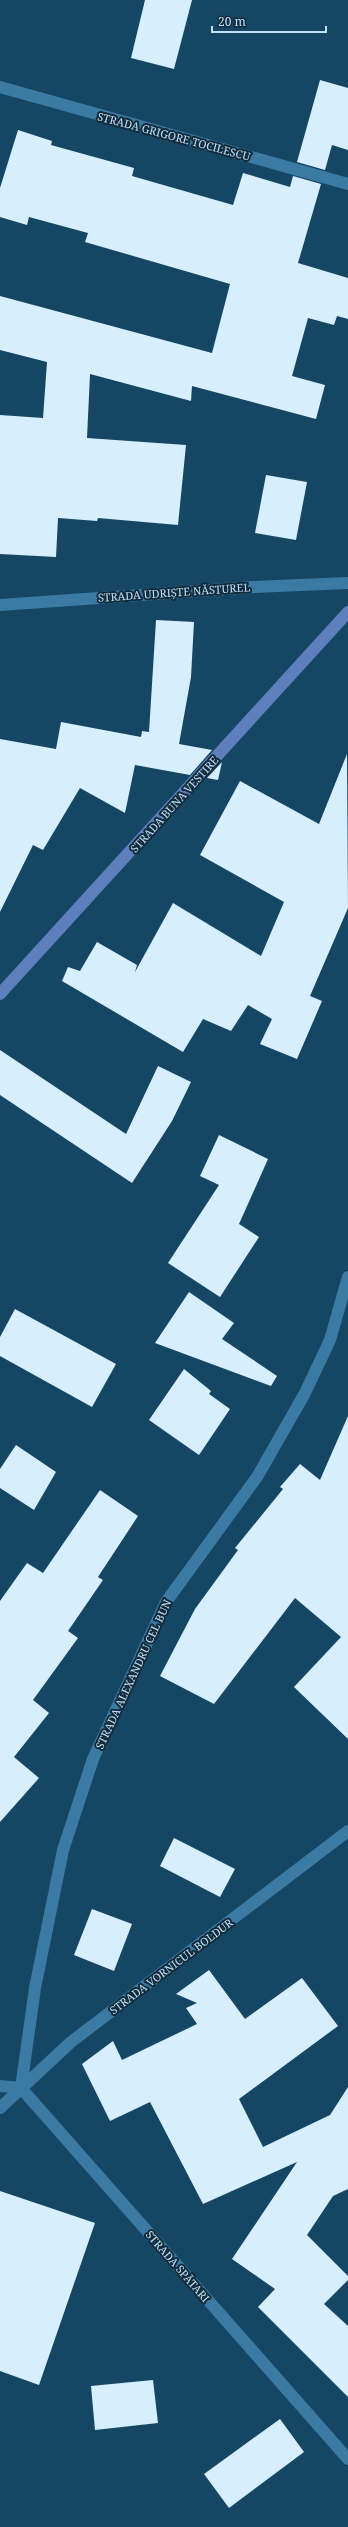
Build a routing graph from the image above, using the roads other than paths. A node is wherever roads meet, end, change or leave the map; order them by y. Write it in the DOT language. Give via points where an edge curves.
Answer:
graph roads {
  1 [pos="0,88"];
  2 [pos="348,184"];
  3 [pos="348,583"];
  4 [pos="0,605"];
  5 [pos="348,612"];
  6 [pos="0,994"];
  7 [pos="348,1277"];
  8 [pos="348,1831"];
  9 [pos="0,2086"];
  10 [pos="20,2088"];
  11 [pos="0,2108"];
  12 [pos="348,2459"];
  1 -- 2 [label="street, STRADA GRIGORE TOCILESCU"];
  3 -- 4 [label="street, STRADA UDRIȘTE NĂSTUREL" via="254,586"];
  5 -- 6 [label="street, STRADA BUNA VESTIRE"];
  7 -- 10 [label="street, STRADA ALEXANDRU CEL BUN" via="330,1340 305,1393 257,1477 166,1602 93,1759 63,1850 35,1988"];
  8 -- 10 [label="street, STRADA VORNICUL BOLDUR" via="134,1992"];
  9 -- 10 [label="street"];
  10 -- 11 [label="street, STRADA VORNICUL BOLDUR"];
  10 -- 12 [label="street, STRADA SPĂTARI"];
}
